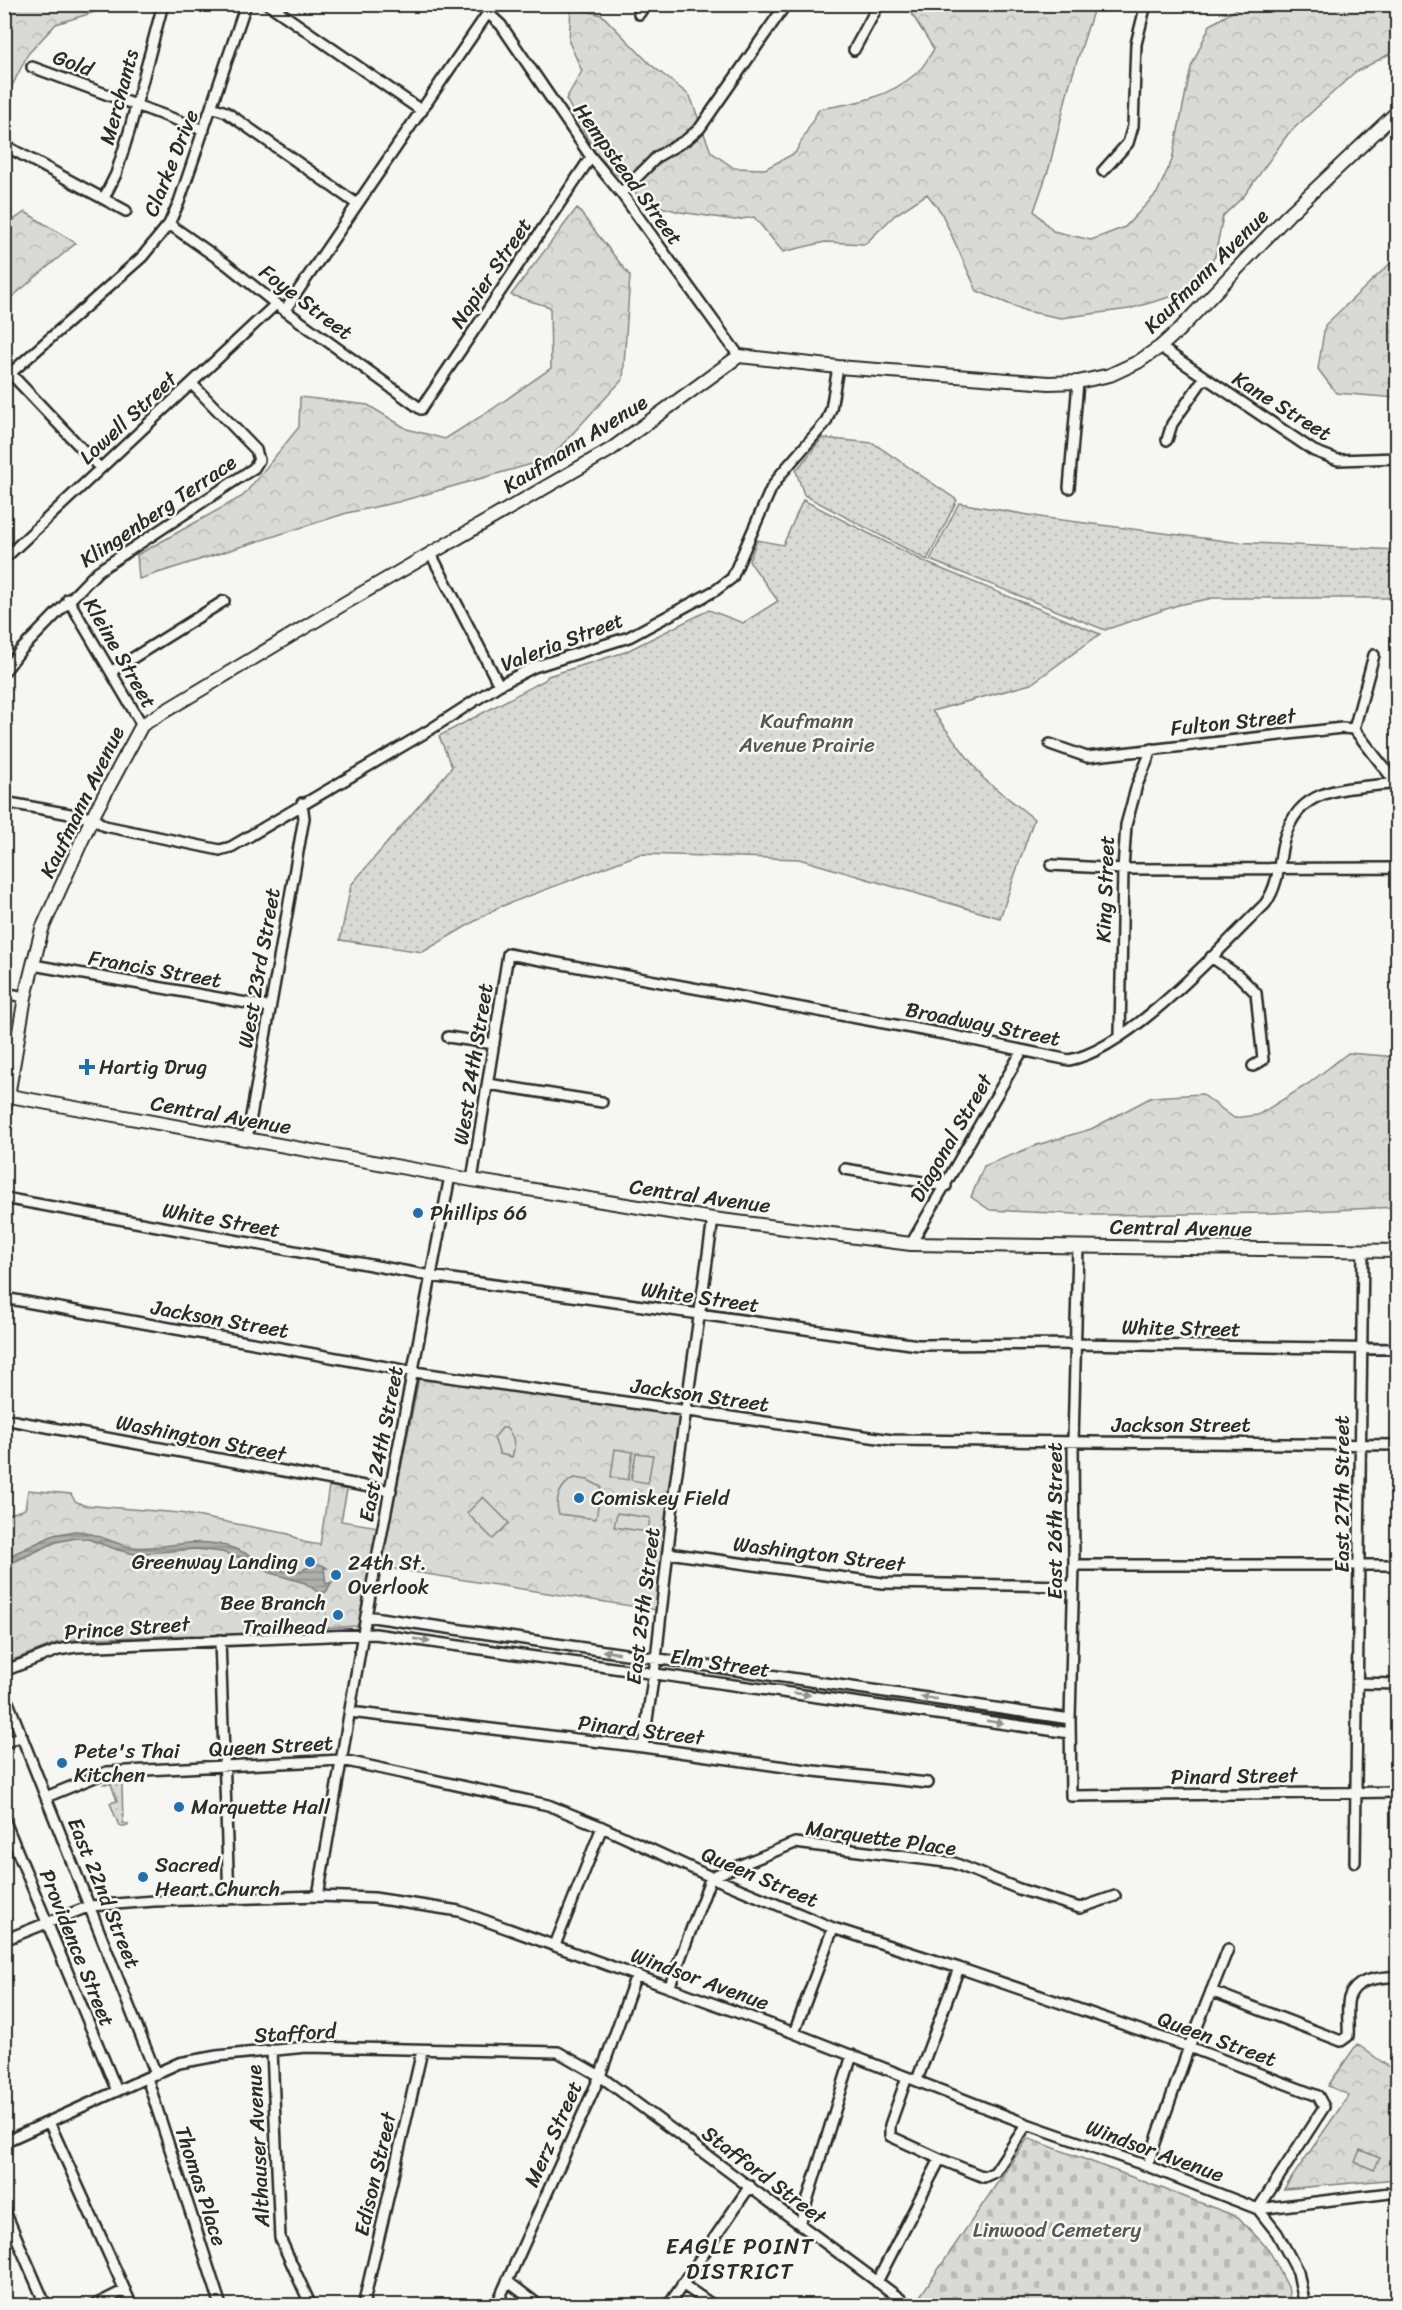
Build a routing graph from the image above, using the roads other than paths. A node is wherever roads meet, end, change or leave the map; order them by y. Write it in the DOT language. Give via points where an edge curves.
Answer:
graph roads {
  1 [pos="163,4"];
  2 [pos="246,4"];
  3 [pos="268,4"];
  4 [pos="494,4"];
  5 [pos="646,4"];
  6 [pos="786,4"];
  7 [pos="879,4"];
  8 [pos="1146,4"];
  9 [pos="488,13"];
  10 [pos="639,14"];
  11 [pos="854,50"];
  12 [pos="32,67"];
  13 [pos="135,105"];
  14 [pos="212,107"];
  15 [pos="423,111"];
  16 [pos="1398,111"];
  17 [pos="204,129"];
  18 [pos="4,145"];
  19 [pos="591,157"];
  20 [pos="1103,171"];
  21 [pos="621,193"];
  22 [pos="104,198"];
  23 [pos="357,204"];
  24 [pos="126,211"];
  25 [pos="169,224"];
  26 [pos="276,304"];
  27 [pos="285,310"];
  28 [pos="1160,346"];
  29 [pos="739,357"];
  30 [pos="838,367"];
  31 [pos="8,377"];
  32 [pos="1204,378"];
  33 [pos="1078,382"];
  34 [pos="192,384"];
  35 [pos="421,409"];
  36 [pos="1167,440"];
  37 [pos="1398,458"];
  38 [pos="100,468"];
  39 [pos="1068,488"];
  40 [pos="431,554"];
  41 [pos="4,559"];
  42 [pos="68,599"];
  43 [pos="224,601"];
  44 [pos="1374,655"];
  45 [pos="112,671"];
  46 [pos="4,672"];
  47 [pos="500,685"];
  48 [pos="142,725"];
  49 [pos="1354,729"];
  50 [pos="1050,744"];
  51 [pos="1152,749"];
  52 [pos="1397,783"];
  53 [pos="4,802"];
  54 [pos="302,803"];
  55 [pos="92,818"];
  56 [pos="1051,865"];
  57 [pos="1123,869"];
  58 [pos="1278,869"];
  59 [pos="1398,870"];
  60 [pos="508,954"];
  61 [pos="1211,957"];
  62 [pos="33,965"];
  63 [pos="4,993"];
  64 [pos="25,998"];
  65 [pos="269,1008"];
  66 [pos="1120,1036"];
  67 [pos="448,1037"];
  68 [pos="494,1044"];
  69 [pos="1022,1051"];
  70 [pos="1253,1066"];
  71 [pos="488,1084"];
  72 [pos="6,1096"];
  73 [pos="602,1102"];
  74 [pos="4,1114"];
  75 [pos="248,1139"];
  76 [pos="845,1169"];
  77 [pos="450,1176"];
  78 [pos="472,1180"];
  79 [pos="946,1186"];
  80 [pos="4,1198"];
  81 [pos="713,1219"];
  82 [pos="911,1244"];
  83 [pos="1078,1246"];
  84 [pos="1364,1251"];
  85 [pos="1398,1251"];
  86 [pos="431,1276"];
  87 [pos="4,1298"];
  88 [pos="700,1315"];
  89 [pos="1075,1344"];
  90 [pos="1361,1348"];
  91 [pos="1398,1349"];
  92 [pos="414,1372"];
  93 [pos="685,1412"];
  94 [pos="4,1419"];
  95 [pos="1073,1442"];
  96 [pos="1360,1444"];
  97 [pos="1398,1445"];
  98 [pos="391,1491"];
  99 [pos="668,1552"];
  100 [pos="1359,1564"];
  101 [pos="1074,1565"];
  102 [pos="1398,1565"];
  103 [pos="1073,1586"];
  104 [pos="366,1616"];
  105 [pos="364,1633"];
  106 [pos="220,1640"];
  107 [pos="656,1659"];
  108 [pos="4,1671"];
  109 [pos="654,1672"];
  110 [pos="1358,1683"];
  111 [pos="1398,1684"];
  112 [pos="4,1692"];
  113 [pos="350,1712"];
  114 [pos="1070,1719"];
  115 [pos="1070,1733"];
  116 [pos="22,1736"];
  117 [pos="4,1743"];
  118 [pos="643,1747"];
  119 [pos="342,1760"];
  120 [pos="224,1767"];
  121 [pos="928,1783"];
  122 [pos="1356,1792"];
  123 [pos="1398,1792"];
  124 [pos="1071,1796"];
  125 [pos="46,1797"];
  126 [pos="4,1819"];
  127 [pos="602,1827"];
  128 [pos="1355,1862"];
  129 [pos="711,1877"];
  130 [pos="318,1896"];
  131 [pos="1115,1896"];
  132 [pos="229,1899"];
  133 [pos="90,1906"];
  134 [pos="47,1923"];
  135 [pos="832,1928"];
  136 [pos="4,1940"];
  137 [pos="555,1945"];
  138 [pos="1228,1949"];
  139 [pos="958,1968"];
  140 [pos="636,1975"];
  141 [pos="1398,1976"];
  142 [pos="669,1988"];
  143 [pos="1211,1992"];
  144 [pos="794,2033"];
  145 [pos="1189,2047"];
  146 [pos="272,2050"];
  147 [pos="422,2051"];
  148 [pos="852,2055"];
  149 [pos="151,2076"];
  150 [pos="600,2076"];
  151 [pos="907,2077"];
  152 [pos="917,2080"];
  153 [pos="117,2091"];
  154 [pos="50,2122"];
  155 [pos="1027,2124"];
  156 [pos="4,2142"];
  157 [pos="940,2159"];
  158 [pos="1147,2166"];
  159 [pos="750,2186"];
  160 [pos="1398,2192"];
  161 [pos="4,2209"];
  162 [pos="1258,2209"];
  163 [pos="800,2224"];
  164 [pos="507,2281"];
  165 [pos="878,2282"];
  166 [pos="682,2284"];
  167 [pos="125,2290"];
  168 [pos="906,2303"];
  169 [pos="45,2306"];
  170 [pos="93,2306"];
  171 [pos="132,2306"];
  172 [pos="221,2306"];
  173 [pos="311,2306"];
  174 [pos="363,2306"];
  175 [pos="496,2306"];
  176 [pos="540,2306"];
  177 [pos="668,2306"];
  178 [pos="714,2306"];
  179 [pos="1305,2306"];
  1 -- 13 [label="street, Merchants"];
  2 -- 14 [label="street, Clarke Drive"];
  3 -- 15 [label="street"];
  4 -- 9 [label="street"];
  5 -- 10 [label="street"];
  6 -- 21 [label="street" via="700,128 658,156"];
  7 -- 11 [label="street"];
  8 -- 20 [label="street" via="1136,44 1133,126 1128,143"];
  9 -- 15 [label="street"];
  9 -- 19 [label="street, Hempstead Street" via="501,25"];
  12 -- 13 [label="street, Gold"];
  13 -- 17 [label="street, Gold"];
  13 -- 22 [label="street, Merchants" via="116,174"];
  14 -- 17 [label="street, Clarke Drive"];
  14 -- 23 [label="street" via="226,112"];
  15 -- 23 [label="street"];
  16 -- 28 [label="main road, Kaufmann Avenue" via="1288,215"];
  17 -- 25 [label="street, Clarke Drive"];
  18 -- 22 [label="street"];
  19 -- 21 [label="street, Hempstead Street"];
  19 -- 35 [label="street, Napier Street"];
  21 -- 29 [label="street, Hempstead Street"];
  22 -- 24 [label="street"];
  23 -- 27 [label="street"];
  25 -- 26 [label="street, Foye Street"];
  25 -- 31 [label="street, Clarke Drive" via="142,257"];
  26 -- 27 [label="street, Foye Street"];
  26 -- 34 [label="street, Lowell Street"];
  27 -- 35 [label="street, Foye Street"];
  28 -- 32 [label="street, Kane Street"];
  28 -- 33 [label="main road, Kaufmann Avenue" via="1110,375"];
  29 -- 30 [label="main road, Kaufmann Avenue"];
  29 -- 40 [label="main road, Kaufmann Avenue" via="610,450"];
  30 -- 33 [label="main road, Kaufmann Avenue"];
  30 -- 47 [label="street, Valeria Street" via="826,422 771,489 732,578 629,638 534,668"];
  31 -- 38 [label="street"];
  32 -- 36 [label="street" via="1172,424"];
  32 -- 37 [label="street, Kane Street" via="1314,451 1338,460"];
  33 -- 39 [label="street"];
  34 -- 38 [label="street, Lowell Street"];
  34 -- 42 [label="street, Klingenberg Terrace" via="256,450 259,460 254,468 98,571"];
  38 -- 41 [label="street, Lowell Street"];
  40 -- 47 [label="street"];
  40 -- 48 [label="main road, Kaufmann Avenue"];
  42 -- 45 [label="street, Kleine Street"];
  42 -- 46 [label="street, Klingenberg Terrace"];
  43 -- 45 [label="street"];
  44 -- 49 [label="street"];
  45 -- 48 [label="street, Kleine Street"];
  47 -- 54 [label="street, Valeria Street"];
  48 -- 55 [label="main road, Kaufmann Avenue"];
  49 -- 51 [label="street, Fulton Street"];
  49 -- 52 [label="street"];
  50 -- 51 [label="street, Fulton Street" via="1087,757"];
  51 -- 57 [label="street, King Street" via="1126,825"];
  52 -- 58 [label="street, Broadway Street" via="1328,792 1313,798 1291,819"];
  53 -- 55 [label="street, Valeria Street"];
  54 -- 55 [label="street, Valeria Street" via="220,850 105,825"];
  54 -- 65 [label="street, West 23rd Street" via="304,818"];
  55 -- 62 [label="main road, Kaufmann Avenue" via="42,929"];
  56 -- 57 [label="street"];
  57 -- 58 [label="street"];
  57 -- 66 [label="street, King Street"];
  58 -- 59 [label="street"];
  58 -- 61 [label="street, Broadway Street" via="1272,894 1265,904"];
  60 -- 68 [label="street, West 24th Street"];
  60 -- 69 [label="street, Broadway Street"];
  61 -- 66 [label="street, Broadway Street" via="1162,1004"];
  61 -- 70 [label="street" via="1256,993 1263,1060"];
  62 -- 64 [label="main road, Kaufmann Avenue"];
  62 -- 65 [label="street, Francis Street"];
  63 -- 64 [label="street"];
  64 -- 72 [label="main road, Kaufmann Avenue"];
  65 -- 75 [label="street, West 23rd Street"];
  66 -- 69 [label="street, Broadway Street" via="1083,1057 1069,1060"];
  67 -- 68 [label="street"];
  68 -- 71 [label="street, West 24th Street"];
  69 -- 79 [label="street, Diagonal Street"];
  71 -- 73 [label="street"];
  71 -- 78 [label="street, West 24th Street"];
  72 -- 74 [label="street"];
  72 -- 75 [label="main road, Central Avenue"];
  75 -- 77 [label="main road, Central Avenue"];
  76 -- 79 [label="street"];
  77 -- 78 [label="main road, Central Avenue"];
  77 -- 86 [label="street, East 24th Street"];
  78 -- 81 [label="main road, Central Avenue"];
  79 -- 82 [label="street, Diagonal Street"];
  80 -- 86 [label="street, White Street"];
  81 -- 82 [label="main road, Central Avenue"];
  81 -- 88 [label="street, East 25th Street"];
  82 -- 83 [label="main road, Central Avenue"];
  83 -- 84 [label="main road, Central Avenue"];
  83 -- 89 [label="street, East 26th Street"];
  84 -- 85 [label="main road, Central Avenue"];
  84 -- 90 [label="street, East 27th Street"];
  86 -- 88 [label="street, White Street"];
  86 -- 92 [label="street, East 24th Street"];
  87 -- 92 [label="street, Jackson Street"];
  88 -- 89 [label="street, White Street" via="918,1345"];
  88 -- 93 [label="street, East 25th Street"];
  89 -- 90 [label="street, White Street"];
  89 -- 95 [label="street, East 26th Street"];
  90 -- 91 [label="street, White Street"];
  90 -- 96 [label="street, East 27th Street"];
  92 -- 93 [label="street, Jackson Street"];
  92 -- 98 [label="street, East 24th Street"];
  93 -- 95 [label="street, Jackson Street" via="892,1440"];
  93 -- 99 [label="street, East 25th Street"];
  94 -- 98 [label="street, Washington Street"];
  95 -- 96 [label="street, Jackson Street"];
  95 -- 101 [label="street, East 26th Street"];
  96 -- 97 [label="street, Jackson Street"];
  96 -- 100 [label="street, East 27th Street"];
  98 -- 104 [label="street, East 24th Street"];
  99 -- 103 [label="street, Washington Street" via="882,1583"];
  99 -- 107 [label="street, East 25th Street"];
  100 -- 101 [label="street"];
  100 -- 102 [label="street"];
  100 -- 110 [label="street, East 27th Street"];
  101 -- 103 [label="street, East 26th Street"];
  103 -- 114 [label="street, East 26th Street"];
  104 -- 105 [label="street, East 24th Street"];
  107 -- 104 [label="street, Elm Street, one-way"];
  105 -- 106 [label="street, Prince Street"];
  105 -- 109 [label="street, Elm Street, one-way"];
  105 -- 113 [label="street, East 24th Street"];
  106 -- 108 [label="street, Prince Street" via="69,1647"];
  106 -- 120 [label="street"];
  107 -- 109 [label="street, East 25th Street"];
  114 -- 107 [label="street, Elm Street, one-way"];
  109 -- 115 [label="street, Elm Street, one-way"];
  109 -- 118 [label="street, East 25th Street"];
  110 -- 111 [label="street"];
  110 -- 122 [label="street, East 27th Street"];
  112 -- 116 [label="street, East 22nd Street"];
  113 -- 118 [label="street, Pinard Street"];
  113 -- 119 [label="street, East 24th Street"];
  114 -- 115 [label="street, East 26th Street"];
  115 -- 124 [label="street, East 26th Street"];
  116 -- 117 [label="street"];
  116 -- 125 [label="street, East 22nd Street"];
  118 -- 121 [label="street, Pinard Street"];
  119 -- 120 [label="street, Queen Street"];
  119 -- 127 [label="street, Queen Street" via="548,1805"];
  119 -- 130 [label="street, East 24th Street"];
  120 -- 125 [label="street, Queen Street" via="107,1772"];
  120 -- 132 [label="street"];
  122 -- 123 [label="street, Pinard Street"];
  122 -- 124 [label="street, Pinard Street"];
  122 -- 128 [label="street, East 27th Street"];
  125 -- 133 [label="street, East 22nd Street"];
  126 -- 134 [label="street, Providence Street"];
  127 -- 129 [label="street, Queen Street"];
  127 -- 137 [label="street"];
  129 -- 131 [label="street, Marquette Place" via="795,1844 954,1863 1080,1908"];
  129 -- 135 [label="street, Queen Street"];
  129 -- 142 [label="street"];
  130 -- 132 [label="street, Windsor Avenue"];
  130 -- 137 [label="street, Windsor Avenue" via="374,1898 459,1911"];
  132 -- 133 [label="street, Windsor Avenue"];
  133 -- 134 [label="street, Windsor Avenue"];
  133 -- 149 [label="street, East 22nd Street"];
  134 -- 136 [label="street, Windsor Avenue"];
  134 -- 153 [label="street, Providence Street"];
  135 -- 139 [label="street, Queen Street"];
  135 -- 144 [label="street"];
  137 -- 140 [label="street, Windsor Avenue"];
  138 -- 143 [label="street"];
  139 -- 145 [label="street, Queen Street"];
  139 -- 152 [label="street"];
  140 -- 142 [label="street, Windsor Avenue"];
  140 -- 150 [label="street, Merz Street"];
  141 -- 143 [label="street, Queen Street" via="1360,1983 1349,1999 1348,2036 1341,2041"];
  142 -- 144 [label="street, Windsor Avenue"];
  143 -- 145 [label="street"];
  144 -- 148 [label="street, Windsor Avenue"];
  145 -- 158 [label="street"];
  145 -- 162 [label="street, Queen Street" via="1318,2096 1324,2107"];
  146 -- 147 [label="street, Stafford" via="306,2047"];
  146 -- 149 [label="street, Stafford" via="185,2062"];
  146 -- 173 [label="street, Althauser Avenue" via="280,2238"];
  147 -- 150 [label="street, Stafford" via="558,2052"];
  147 -- 174 [label="street, Edison Street"];
  148 -- 151 [label="street, Windsor Avenue"];
  148 -- 163 [label="street"];
  149 -- 153 [label="street, Stafford"];
  149 -- 172 [label="street, Thomas Place"];
  150 -- 159 [label="street, Stafford Street"];
  150 -- 164 [label="street, Merz Street"];
  151 -- 152 [label="street, Windsor Avenue"];
  151 -- 157 [label="street" via="890,2125 890,2136"];
  152 -- 155 [label="street, Windsor Avenue"];
  153 -- 154 [label="street, Stafford"];
  154 -- 156 [label="street, Stafford"];
  154 -- 167 [label="street"];
  155 -- 157 [label="street" via="995,2172 984,2177"];
  155 -- 158 [label="street, Windsor Avenue"];
  157 -- 165 [label="street"];
  158 -- 162 [label="street, Windsor Avenue"];
  159 -- 163 [label="street, Stafford Street"];
  159 -- 166 [label="street"];
  160 -- 162 [label="street"];
  161 -- 169 [label="street"];
  162 -- 179 [label="street" via="1277,2233 1298,2272"];
  163 -- 165 [label="street, Stafford Street"];
  164 -- 175 [label="street, Merz Street"];
  164 -- 176 [label="street"];
  165 -- 168 [label="street, Stafford Street"];
  166 -- 177 [label="street"];
  166 -- 178 [label="street"];
  167 -- 170 [label="street"];
  167 -- 171 [label="street"];
}
